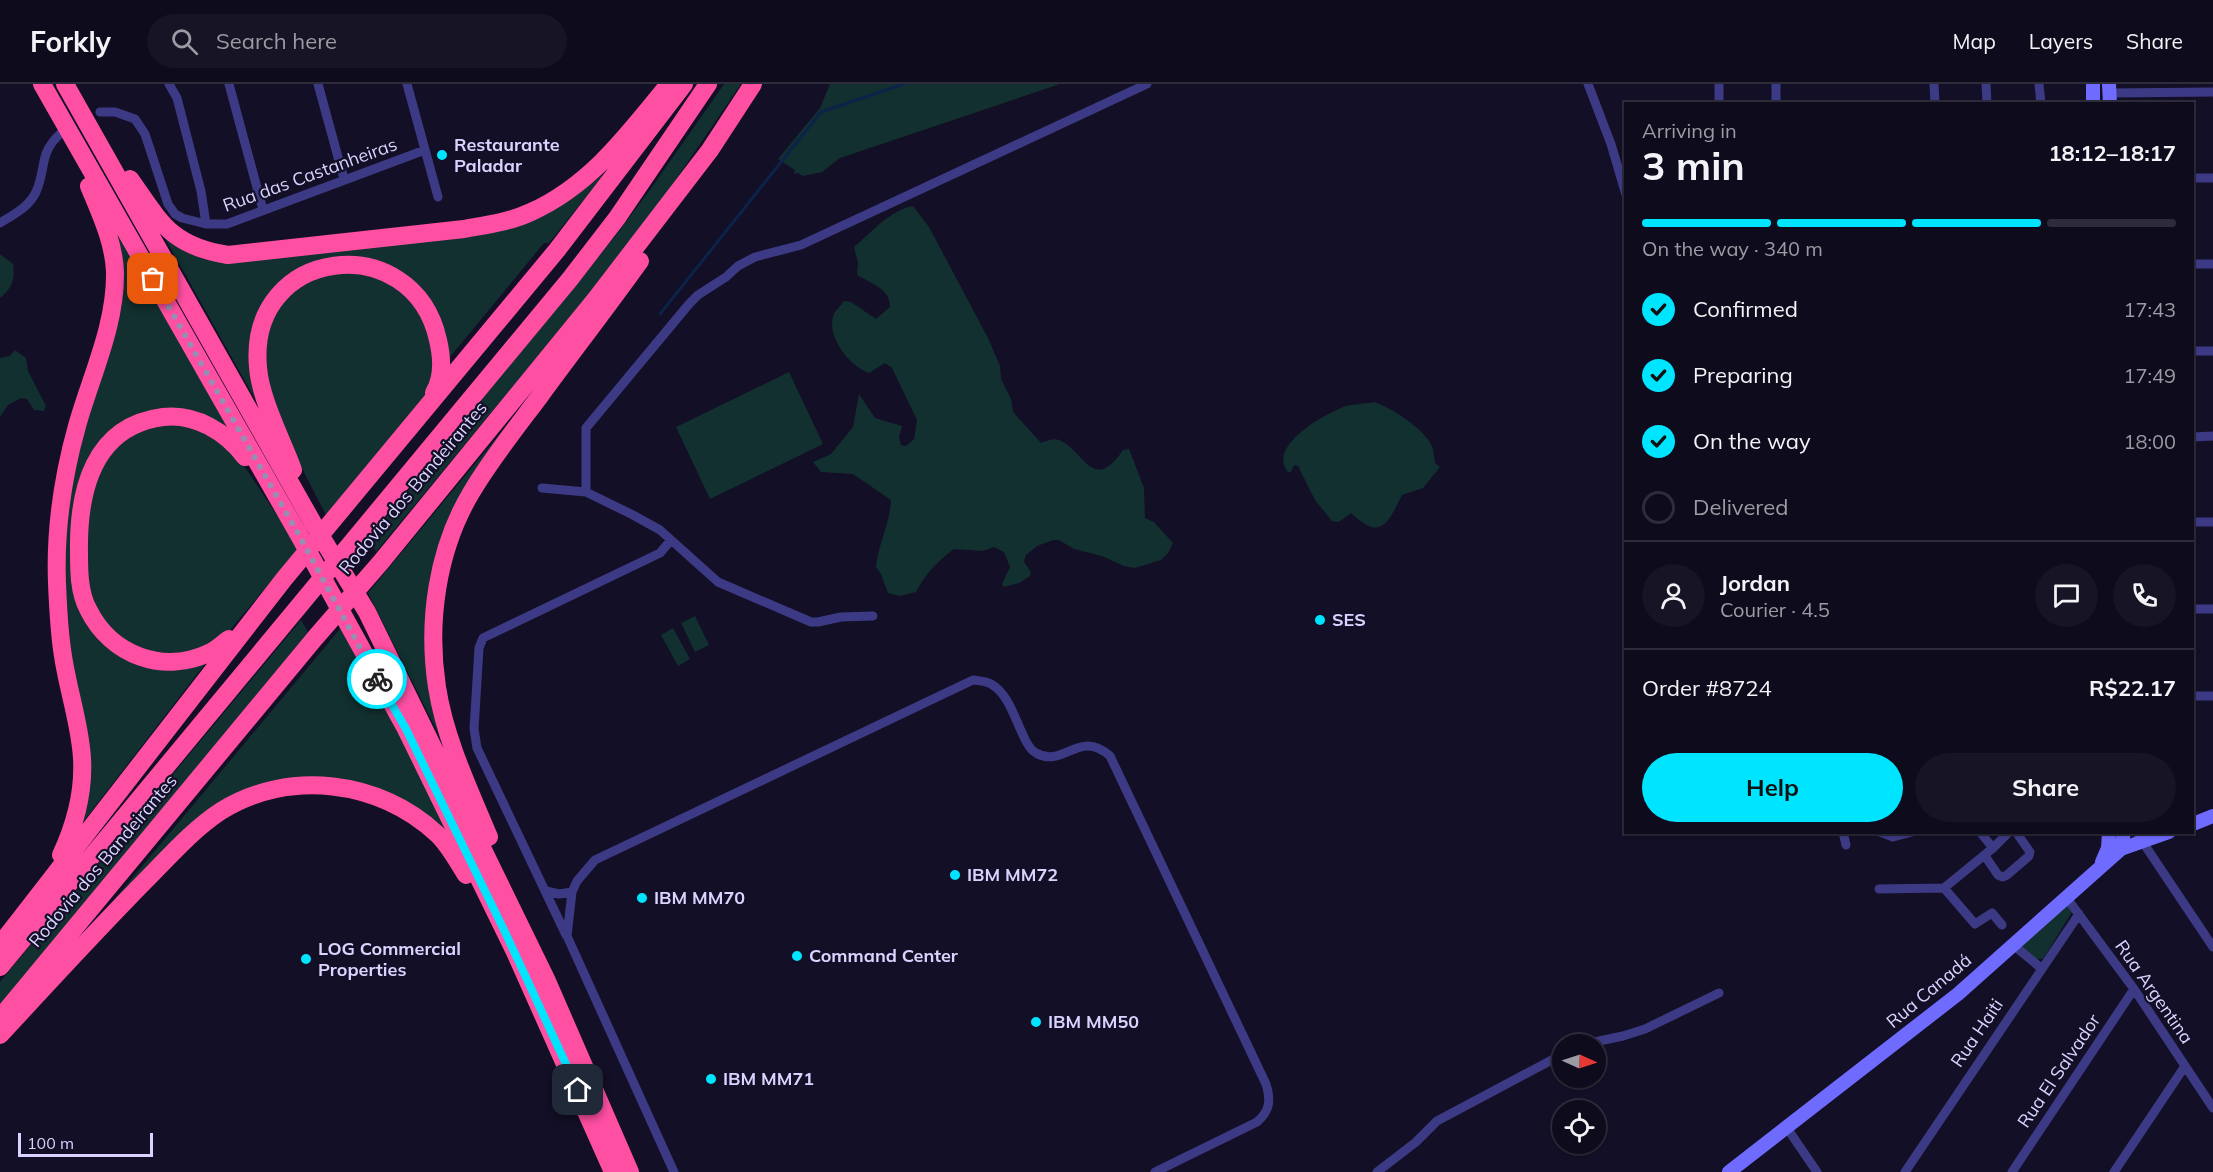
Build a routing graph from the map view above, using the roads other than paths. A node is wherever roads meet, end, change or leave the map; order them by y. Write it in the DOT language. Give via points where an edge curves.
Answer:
graph roads {
  1 [pos="42,84"];
  2 [pos="64,84"];
  3 [pos="169,84"];
  4 [pos="229,84"];
  5 [pos="318,84"];
  6 [pos="407,84"];
  7 [pos="669,84"];
  8 [pos="684,84"];
  9 [pos="708,84"];
  10 [pos="753,84"];
  11 [pos="1147,84"];
  12 [pos="1588,84"];
  13 [pos="1719,84"];
  14 [pos="1776,84"];
  15 [pos="1934,84"];
  16 [pos="1986,84"];
  17 [pos="2039,84"];
  18 [pos="2093,84"];
  19 [pos="2213,92"];
  20 [pos="2109,94"];
  21 [pos="75,101"];
  22 [pos="1719,102"];
  23 [pos="1776,102"];
  24 [pos="1935,102"];
  25 [pos="1987,102"];
  26 [pos="2041,102"];
  27 [pos="2093,102"];
  28 [pos="99,112"];
  29 [pos="62,126"];
  30 [pos="425,150"];
  31 [pos="710,150"];
  32 [pos="2194,178"];
  33 [pos="2213,178"];
  34 [pos="344,179"];
  35 [pos="1624,188"];
  36 [pos="438,196"];
  37 [pos="263,210"];
  38 [pos="0,223"];
  39 [pos="206,224"];
  40 [pos="2194,264"];
  41 [pos="2213,264"];
  42 [pos="2194,351"];
  43 [pos="2213,351"];
  44 [pos="412,426"];
  45 [pos="2213,436"];
  46 [pos="2194,437"];
  47 [pos="542,488"];
  48 [pos="586,492"];
  49 [pos="2194,522"];
  50 [pos="2213,522"];
  51 [pos="314,525"];
  52 [pos="300,537"];
  53 [pos="671,540"];
  54 [pos="2194,609"];
  55 [pos="2213,609"];
  56 [pos="873,616"];
  57 [pos="250,623"];
  58 [pos="2194,696"];
  59 [pos="2213,696"];
  60 [pos="2213,816"];
  61 [pos="2194,824"];
  62 [pos="1843,834"];
  63 [pos="1885,834"];
  64 [pos="1904,834"];
  65 [pos="1982,834"];
  66 [pos="2007,834"];
  67 [pos="2017,834"];
  68 [pos="2109,834"];
  69 [pos="2124,834"];
  70 [pos="2158,834"];
  71 [pos="2141,837"];
  72 [pos="1846,845"];
  73 [pos="1993,848"];
  74 [pos="2121,849"];
  75 [pos="1985,856"];
  76 [pos="2100,866"];
  77 [pos="50,880"];
  78 [pos="1944,888"];
  79 [pos="1879,890"];
  80 [pos="546,891"];
  81 [pos="572,892"];
  82 [pos="2066,897"];
  83 [pos="2079,914"];
  84 [pos="2002,925"];
  85 [pos="567,936"];
  86 [pos="2012,944"];
  87 [pos="0,945"];
  88 [pos="2213,947"];
  89 [pos="515,952"];
  90 [pos="0,967"];
  91 [pos="2041,968"];
  92 [pos="547,981"];
  93 [pos="2134,989"];
  94 [pos="1719,993"];
  95 [pos="0,1018"];
  96 [pos="0,1035"];
  97 [pos="1606,1039"];
  98 [pos="1552,1060"];
  99 [pos="2185,1066"];
  100 [pos="2213,1108"];
  101 [pos="1787,1128"];
  102 [pos="613,1172"];
  103 [pos="630,1172"];
  104 [pos="674,1172"];
  105 [pos="1155,1172"];
  106 [pos="1377,1172"];
  107 [pos="1729,1172"];
  108 [pos="1817,1172"];
  109 [pos="1905,1172"];
  110 [pos="2012,1172"];
  111 [pos="2114,1172"];
  1 -- 29 [label="highway"];
  2 -- 21 [label="highway"];
  3 -- 39 [label="street" via="177,98"];
  4 -- 37 [label="street"];
  5 -- 34 [label="street"];
  6 -- 30 [label="street"];
  7 -- 21 [label="highway" via="626,137 581,183 529,213 464,229 228,255 190,246 174,236"];
  8 -- 44 [label="highway" via="557,250"];
  9 -- 90 [label="highway, Rodovia dos Bandeirantes" via="597,244"];
  10 -- 31 [label="highway, Rodovia dos Bandeirantes"];
  11 -- 48 [label="street" via="801,245 755,257 698,294 586,428"];
  12 -- 35 [label="street"];
  13 -- 22 [label="street"];
  14 -- 23 [label="street"];
  15 -- 24 [label="street"];
  16 -- 25 [label="street"];
  17 -- 26 [label="street"];
  18 -- 27 [label="main road"];
  19 -- 20 [label="street"];
  21 -- 51 [label="highway"];
  28 -- 39 [label="street" via="115,111 135,119 145,134 168,204 182,218"];
  29 -- 38 [label="street" via="45,152 35,194 27,205"];
  29 -- 52 [label="highway"];
  29 -- 77 [label="highway" via="103,220 115,272 108,326 66,474 58,538 59,626 82,758 74,824"];
  30 -- 34 [label="street, Rua das Castanheiras"];
  30 -- 36 [label="street"];
  31 -- 92 [label="highway" via="659,234 484,472 452,532 441,575 434,635 437,688 444,717"];
  31 -- 95 [label="highway, Rodovia dos Bandeirantes" via="595,300 381,562"];
  32 -- 33 [label="street"];
  34 -- 37 [label="street, Rua das Castanheiras"];
  37 -- 39 [label="street, Rua das Castanheiras" via="227,224"];
  40 -- 41 [label="street"];
  42 -- 43 [label="street"];
  44 -- 51 [label="highway" via="436,390 441,362 436,330 413,293 398,279 377,269 347,264 320,268 286,287 260,328 258,367 263,391"];
  44 -- 57 [label="highway"];
  45 -- 46 [label="street"];
  47 -- 48 [label="street"];
  48 -- 53 [label="street" via="633,515"];
  49 -- 50 [label="street"];
  51 -- 92 [label="highway" via="367,612"];
  52 -- 57 [label="highway" via="243,454 226,436 191,419 150,418 132,425 104,447 91,468 80,516 79,574 87,609 110,641 139,657 180,662 212,652"];
  52 -- 89 [label="highway" via="406,729"];
  53 -- 56 [label="street" via="718,582 811,622"];
  53 -- 80 [label="street" via="660,553 483,638 479,648 474,729 477,748"];
  54 -- 55 [label="street"];
  57 -- 77 [label="highway"];
  58 -- 59 [label="street"];
  60 -- 61 [label="main road"];
  62 -- 72 [label="street"];
  63 -- 64 [label="street"];
  65 -- 73 [label="street"];
  66 -- 73 [label="street"];
  67 -- 75 [label="street" via="2029,856 2007,875 1998,875"];
  68 -- 76 [label="main road"];
  69 -- 74 [label="main road"];
  70 -- 71 [label="main road, Rua Canadá"];
  71 -- 74 [label="main road, Rua Canadá"];
  71 -- 88 [label="street"];
  73 -- 75 [label="street"];
  74 -- 76 [label="main road, Rua Canadá"];
  75 -- 78 [label="street"];
  76 -- 82 [label="main road, Rua Canadá"];
  77 -- 87 [label="highway"];
  78 -- 79 [label="street"];
  78 -- 84 [label="street" via="1975,924 1992,913"];
  80 -- 81 [label="street"];
  80 -- 85 [label="street"];
  81 -- 85 [label="street"];
  81 -- 105 [label="street" via="595,860 973,680 990,683 1005,697 1034,753 1059,756 1092,745 1110,756 1269,1094 1267,1112 1257,1122"];
  82 -- 83 [label="street, Rua Argentina"];
  82 -- 86 [label="main road, Rua Canadá"];
  83 -- 91 [label="street, Rua Haiti"];
  83 -- 93 [label="street, Rua Argentina"];
  85 -- 104 [label="street"];
  86 -- 91 [label="street"];
  86 -- 101 [label="main road, Rua Canadá" via="1958,994"];
  89 -- 96 [label="highway" via="451,851 423,823 394,804 362,791 325,786 285,788 240,801 195,831"];
  89 -- 102 [label="highway"];
  91 -- 109 [label="street, Rua Haiti"];
  92 -- 103 [label="highway"];
  93 -- 99 [label="street, Rua Argentina"];
  93 -- 110 [label="street, Rua El Salvador"];
  94 -- 97 [label="street" via="1645,1029"];
  98 -- 106 [label="street" via="1437,1121"];
  99 -- 100 [label="street, Rua Argentina"];
  99 -- 111 [label="street"];
  101 -- 107 [label="main road, Rua Canadá"];
  101 -- 108 [label="street"];
}
